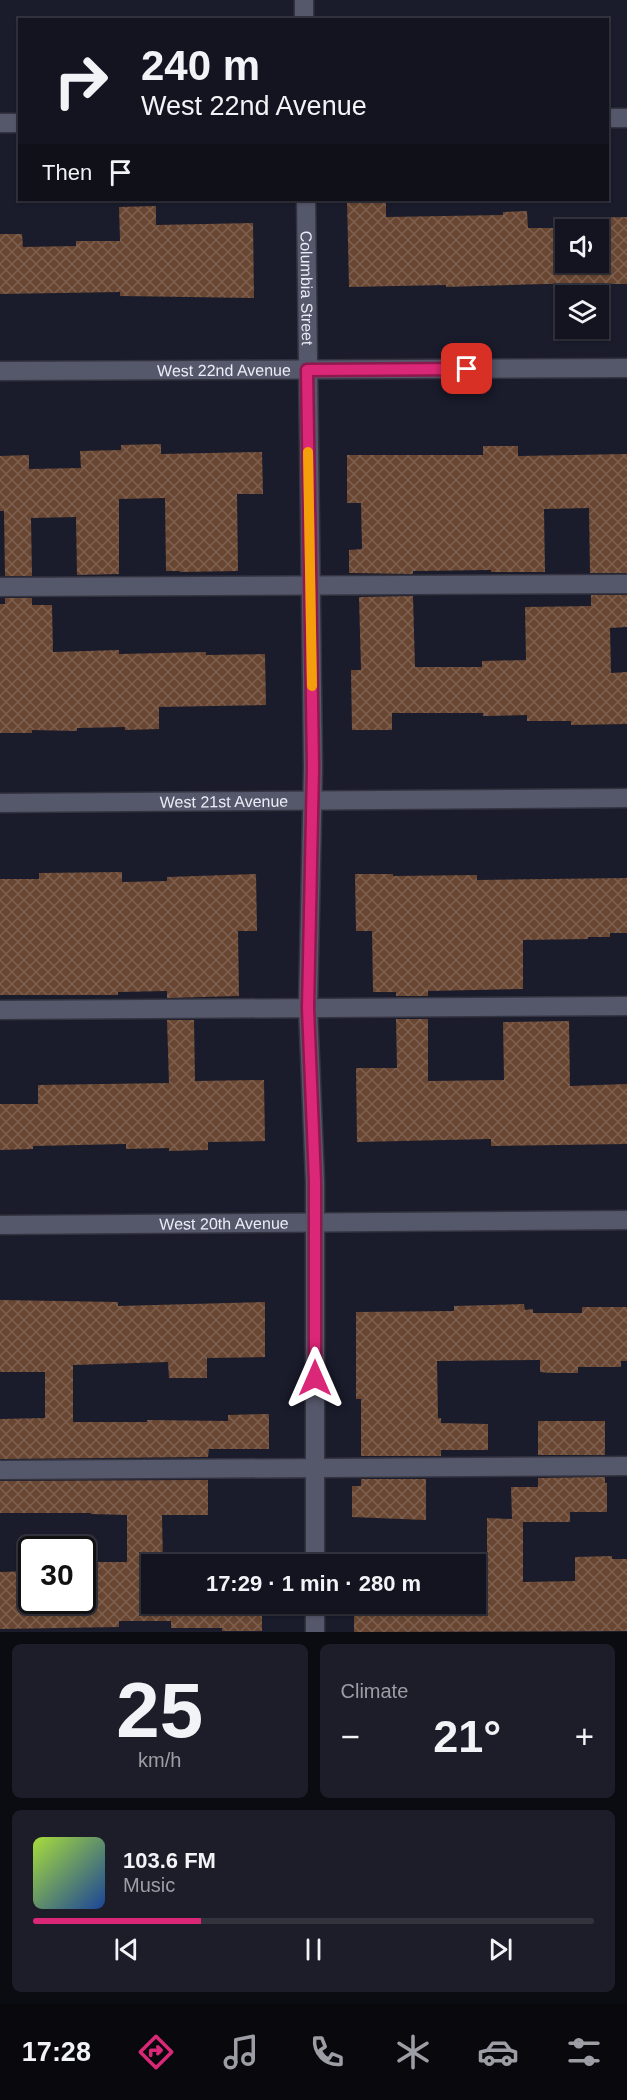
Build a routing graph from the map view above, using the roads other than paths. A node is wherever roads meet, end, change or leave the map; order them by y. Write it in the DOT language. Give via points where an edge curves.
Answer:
graph roads {
  1 [pos="304,0"];
  2 [pos="304,18"];
  3 [pos="609,118"];
  4 [pos="627,118"];
  5 [pos="0,123"];
  6 [pos="18,123"];
  7 [pos="306,201"];
  8 [pos="627,368"];
  9 [pos="307,370"];
  10 [pos="0,371"];
  11 [pos="627,584"];
  12 [pos="310,586"];
  13 [pos="0,587"];
  14 [pos="627,798"];
  15 [pos="312,801"];
  16 [pos="0,803"];
  17 [pos="627,1006"];
  18 [pos="308,1008"];
  19 [pos="0,1010"];
  20 [pos="627,1220"];
  21 [pos="315,1222"];
  22 [pos="0,1225"];
  23 [pos="627,1466"];
  24 [pos="315,1468"];
  25 [pos="0,1470"];
  26 [pos="315,1554"];
  27 [pos="315,1614"];
  28 [pos="315,1632"];
  1 -- 2 [label="street"];
  3 -- 4 [label="street"];
  5 -- 6 [label="street"];
  7 -- 9 [label="street, Columbia Street"];
  8 -- 9 [label="street, West 22nd Avenue"];
  9 -- 10 [label="street, West 22nd Avenue"];
  9 -- 12 [label="street, Columbia Street"];
  11 -- 12 [label="street"];
  12 -- 13 [label="street"];
  12 -- 15 [label="street, Columbia Street"];
  14 -- 15 [label="street, West 21st Avenue"];
  15 -- 16 [label="street, West 21st Avenue"];
  15 -- 18 [label="street, Columbia Street"];
  17 -- 18 [label="street"];
  18 -- 19 [label="street"];
  18 -- 21 [label="street, Columbia Street"];
  20 -- 21 [label="street, West 20th Avenue"];
  21 -- 22 [label="street, West 20th Avenue"];
  21 -- 24 [label="street, Columbia Street"];
  23 -- 24 [label="street"];
  24 -- 25 [label="street"];
  24 -- 26 [label="street, Columbia Street"];
  27 -- 28 [label="street"];
}
